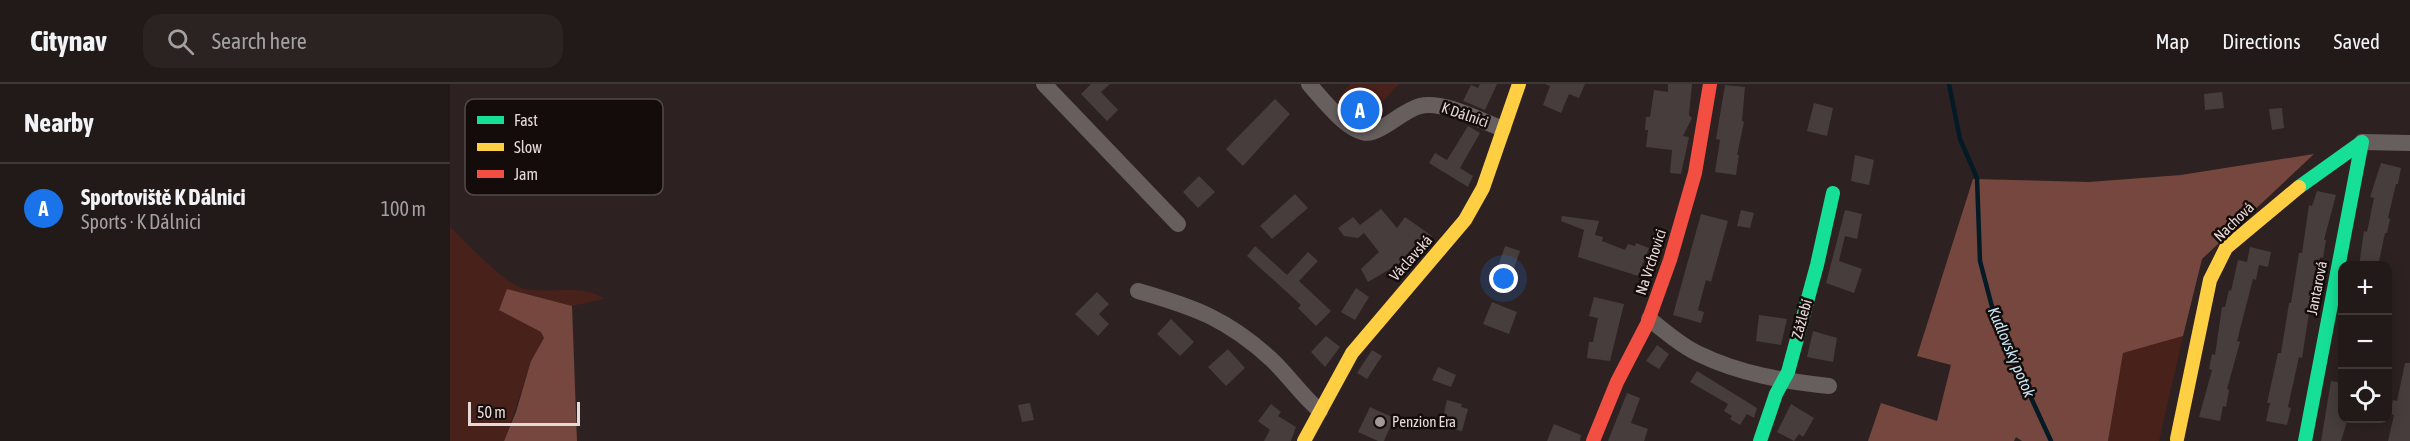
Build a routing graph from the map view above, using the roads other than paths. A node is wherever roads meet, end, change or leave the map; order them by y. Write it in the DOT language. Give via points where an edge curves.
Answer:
graph roads {
  1 [pos="1044,84"];
  2 [pos="1309,84"];
  3 [pos="1519,84"];
  4 [pos="1710,84"];
  5 [pos="1503,129"];
  6 [pos="2362,142"];
  7 [pos="2410,143"];
  8 [pos="1833,193"];
  9 [pos="1178,224"];
  10 [pos="1138,291"];
  11 [pos="1649,319"];
  12 [pos="1783,381"];
  13 [pos="1829,387"];
  14 [pos="1320,411"];
  15 [pos="2177,439"];
  16 [pos="1304,441"];
  17 [pos="1593,441"];
  18 [pos="1760,441"];
  19 [pos="2305,441"];
  1 -- 9 [label="street"];
  2 -- 5 [label="street, K Dálnici" via="1357,132 1371,133 1420,106 1438,105"];
  3 -- 5 [label="street, Václavská"];
  4 -- 11 [label="street, Na Vrchovici" via="1706,125 1691,194"];
  5 -- 14 [label="street, Václavská" via="1483,188 1465,220 1352,353"];
  6 -- 7 [label="street"];
  6 -- 15 [label="street, Nachová" via="2279,202 2226,248 2210,280"];
  6 -- 19 [label="street, Jantarová"];
  8 -- 12 [label="street, Zážlebí" via="1817,266"];
  10 -- 14 [label="street" via="1187,304 1229,325 1273,361"];
  11 -- 12 [label="street" via="1697,353 1735,369"];
  11 -- 17 [label="street, Na Vrchovici"];
  12 -- 13 [label="street"];
  12 -- 18 [label="street, Zážlebí"];
  14 -- 16 [label="street, Václavská"];
}
